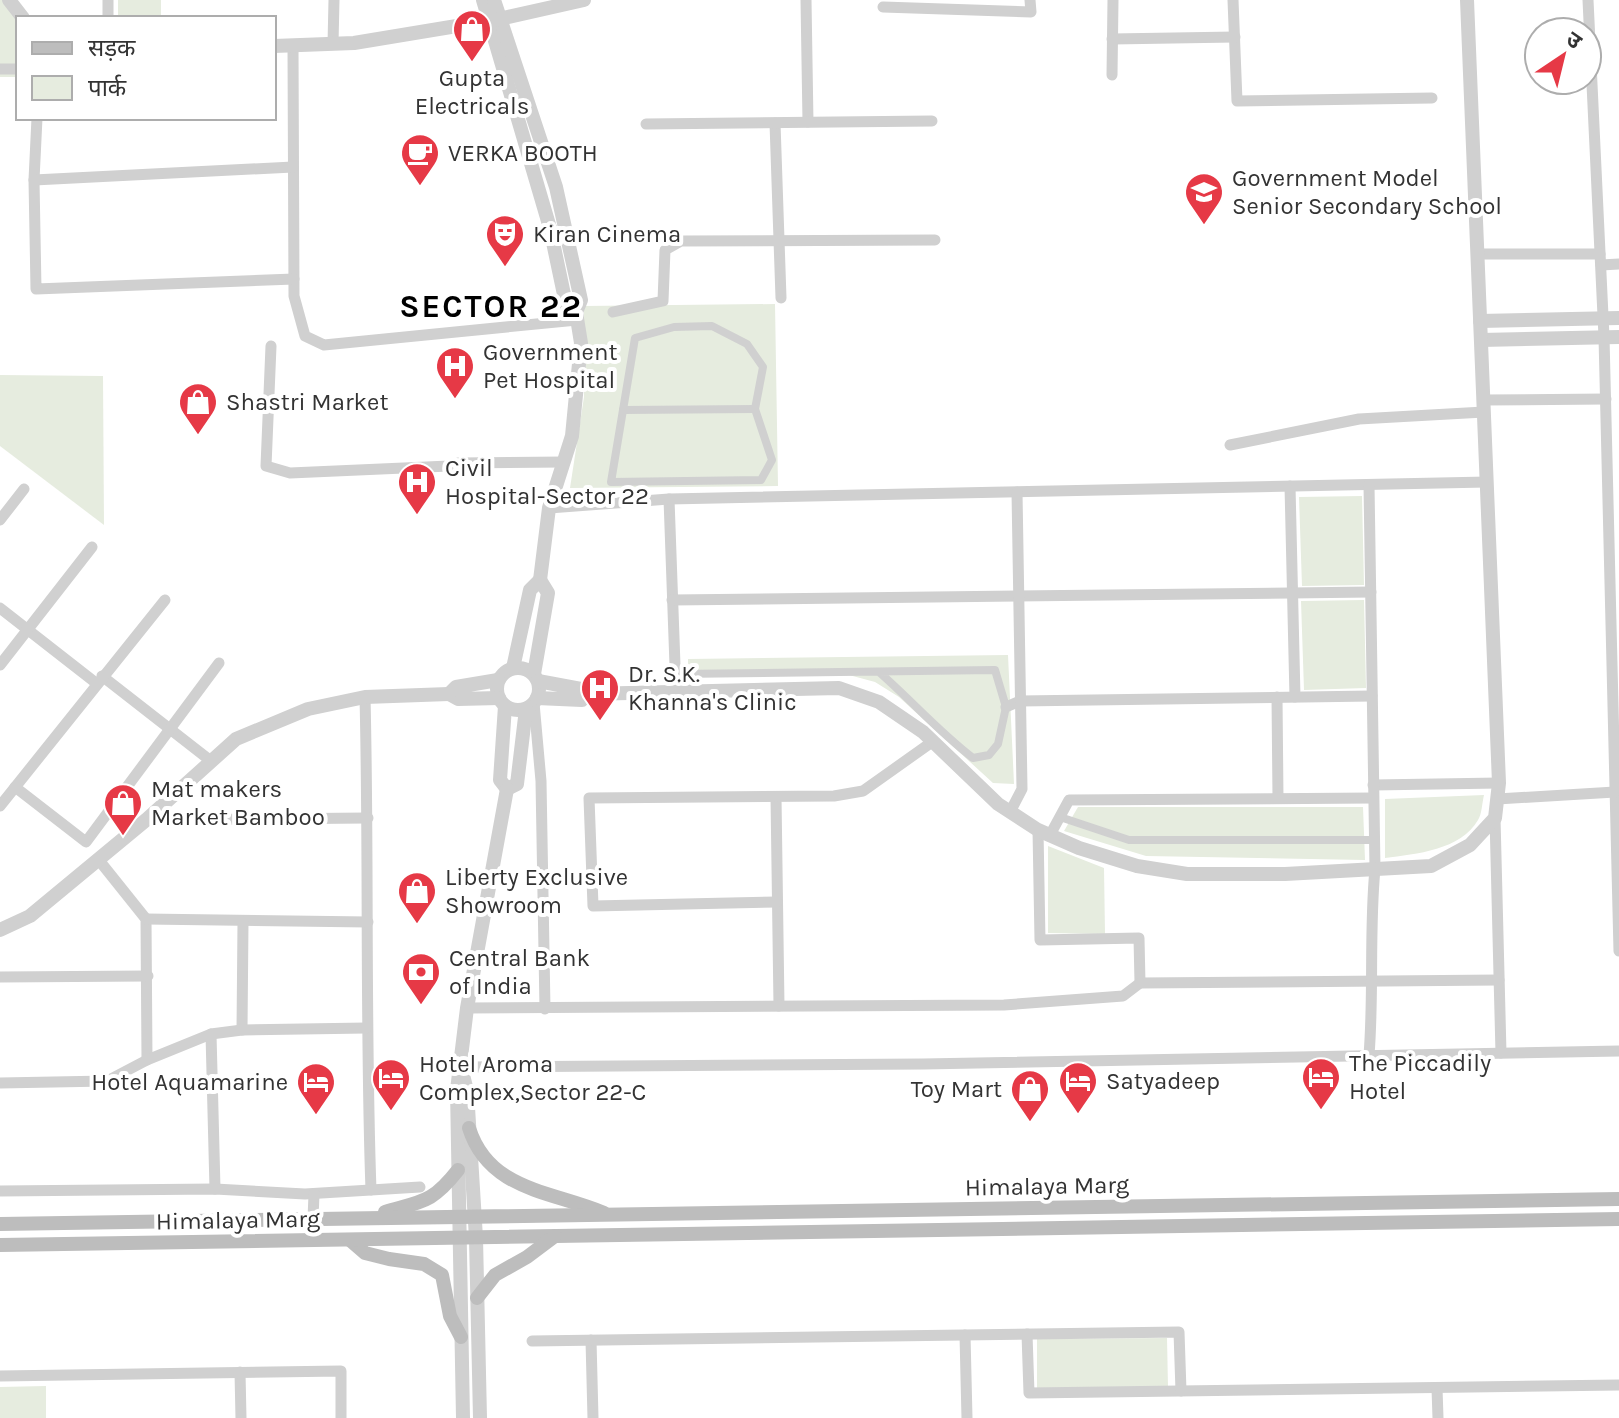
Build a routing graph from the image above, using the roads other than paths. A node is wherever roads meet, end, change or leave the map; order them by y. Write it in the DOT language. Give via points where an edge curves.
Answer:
graph roads {
  1 [pos="9,0"];
  2 [pos="334,0"];
  3 [pos="483,0"];
  4 [pos="494,0"];
  5 [pos="584,0"];
  6 [pos="806,0"];
  7 [pos="1030,0"];
  8 [pos="1113,0"];
  9 [pos="1233,0"];
  10 [pos="1467,0"];
  11 [pos="1588,0"];
  12 [pos="883,7"];
  13 [pos="21,16"];
  14 [pos="494,20"];
  15 [pos="1235,37"];
  16 [pos="1112,39"];
  17 [pos="333,44"];
  18 [pos="276,46"];
  19 [pos="293,46"];
  20 [pos="1112,75"];
  21 [pos="1432,98"];
  22 [pos="37,120"];
  23 [pos="932,121"];
  24 [pos="808,122"];
  25 [pos="775,123"];
  26 [pos="646,124"];
  27 [pos="293,167"];
  28 [pos="34,180"];
  29 [pos="935,240"];
  30 [pos="779,241"];
  31 [pos="1477,254"];
  32 [pos="1601,260"];
  33 [pos="1619,264"];
  34 [pos="294,279"];
  35 [pos="781,298"];
  36 [pos="613,312"];
  37 [pos="577,316"];
  38 [pos="1611,318"];
  39 [pos="1480,321"];
  40 [pos="1612,337"];
  41 [pos="1481,340"];
  42 [pos="271,346"];
  43 [pos="1606,399"];
  44 [pos="1483,406"];
  45 [pos="755,409"];
  46 [pos="623,410"];
  47 [pos="1230,445"];
  48 [pos="564,462"];
  49 [pos="1487,482"];
  50 [pos="1369,485"];
  51 [pos="1290,486"];
  52 [pos="24,489"];
  53 [pos="1017,492"];
  54 [pos="669,499"];
  55 [pos="549,508"];
  56 [pos="0,520"];
  57 [pos="92,547"];
  58 [pos="540,580"];
  59 [pos="1371,592"];
  60 [pos="1293,593"];
  61 [pos="1018,597"];
  62 [pos="165,600"];
  63 [pos="672,600"];
  64 [pos="0,608"];
  65 [pos="28,630"];
  66 [pos="219,663"];
  67 [pos="0,665"];
  68 [pos="513,668"];
  69 [pos="879,672"];
  70 [pos="675,674"];
  71 [pos="536,678"];
  72 [pos="99,679"];
  73 [pos="498,680"];
  74 [pos="676,693"];
  75 [pos="449,694"];
  76 [pos="587,694"];
  77 [pos="1372,696"];
  78 [pos="365,697"];
  79 [pos="1277,697"];
  80 [pos="1295,697"];
  81 [pos="1020,701"];
  82 [pos="502,702"];
  83 [pos="533,703"];
  84 [pos="1006,707"];
  85 [pos="169,729"];
  86 [pos="932,742"];
  87 [pos="211,761"];
  88 [pos="1499,783"];
  89 [pos="1373,785"];
  90 [pos="15,787"];
  91 [pos="507,789"];
  92 [pos="1615,792"];
  93 [pos="776,797"];
  94 [pos="1278,798"];
  95 [pos="1373,798"];
  96 [pos="1497,799"];
  97 [pos="0,806"];
  98 [pos="1010,812"];
  99 [pos="1060,817"];
  100 [pos="368,818"];
  101 [pos="1495,818"];
  102 [pos="146,820"];
  103 [pos="1044,832"];
  104 [pos="1374,840"];
  105 [pos="98,859"];
  106 [pos="1375,869"];
  107 [pos="777,902"];
  108 [pos="146,919"];
  109 [pos="243,922"];
  110 [pos="368,922"];
  111 [pos="0,930"];
  112 [pos="1619,951"];
  113 [pos="148,976"];
  114 [pos="0,977"];
  115 [pos="1499,980"];
  116 [pos="1373,981"];
  117 [pos="1140,983"];
  118 [pos="779,1006"];
  119 [pos="467,1008"];
  120 [pos="545,1009"];
  121 [pos="366,1028"];
  122 [pos="242,1030"];
  123 [pos="211,1034"];
  124 [pos="1619,1051"];
  125 [pos="1501,1053"];
  126 [pos="1369,1055"];
  127 [pos="147,1060"];
  128 [pos="461,1067"];
  129 [pos="0,1083"];
  130 [pos="469,1128"];
  131 [pos="458,1170"];
  132 [pos="420,1187"];
  133 [pos="215,1189"];
  134 [pos="371,1190"];
  135 [pos="0,1191"];
  136 [pos="314,1194"];
  137 [pos="1619,1199"];
  138 [pos="610,1215"];
  139 [pos="475,1216"];
  140 [pos="459,1217"];
  141 [pos="365,1218"];
  142 [pos="313,1219"];
  143 [pos="1619,1219"];
  144 [pos="0,1224"];
  145 [pos="555,1236"];
  146 [pos="459,1238"];
  147 [pos="476,1238"];
  148 [pos="350,1240"];
  149 [pos="0,1245"];
  150 [pos="477,1298"];
  151 [pos="1027,1334"];
  152 [pos="965,1335"];
  153 [pos="461,1337"];
  154 [pos="591,1340"];
  155 [pos="532,1341"];
  156 [pos="240,1372"];
  157 [pos="0,1376"];
  158 [pos="1619,1385"];
  159 [pos="1437,1388"];
  160 [pos="1181,1391"];
  161 [pos="241,1418"];
  162 [pos="341,1418"];
  163 [pos="463,1418"];
  164 [pos="480,1418"];
  165 [pos="593,1418"];
  166 [pos="967,1418"];
  167 [pos="1438,1418"];
  1 -- 13 [label="street"];
  2 -- 17 [label="street"];
  3 -- 14 [label="street"];
  4 -- 14 [label="street"];
  5 -- 14 [label="street"];
  6 -- 24 [label="street"];
  7 -- 12 [label="street" via="1031,12"];
  8 -- 16 [label="street"];
  9 -- 15 [label="street"];
  10 -- 31 [label="street"];
  11 -- 32 [label="street"];
  14 -- 17 [label="street"];
  14 -- 37 [label="street" via="566,304"];
  15 -- 16 [label="street"];
  15 -- 21 [label="street" via="1237,101"];
  16 -- 20 [label="street"];
  17 -- 19 [label="street"];
  18 -- 19 [label="street"];
  19 -- 27 [label="street"];
  22 -- 28 [label="street"];
  23 -- 24 [label="street"];
  24 -- 25 [label="street"];
  25 -- 26 [label="street"];
  25 -- 30 [label="street"];
  27 -- 28 [label="street"];
  27 -- 34 [label="street"];
  28 -- 34 [label="street" via="36,289"];
  29 -- 30 [label="street"];
  30 -- 35 [label="street"];
  30 -- 36 [label="street" via="681,241 665,250 663,301"];
  31 -- 32 [label="street"];
  31 -- 39 [label="street"];
  32 -- 33 [label="street"];
  32 -- 38 [label="street"];
  34 -- 37 [label="street" via="305,336 324,345"];
  37 -- 48 [label="street" via="581,343 572,436"];
  38 -- 39 [label="street"];
  38 -- 40 [label="street"];
  39 -- 41 [label="street"];
  40 -- 41 [label="street"];
  40 -- 43 [label="street"];
  41 -- 44 [label="street"];
  42 -- 48 [label="street" via="266,466 290,473"];
  43 -- 44 [label="street"];
  43 -- 92 [label="street"];
  44 -- 47 [label="street" via="1359,419"];
  44 -- 49 [label="street"];
  45 -- 46 [label="street"];
  45 -- 46 [label="street" via="763,367 747,344 712,326 674,327 635,338"];
  45 -- 46 [label="street" via="772,460 761,480 611,482"];
  48 -- 55 [label="street"];
  49 -- 50 [label="street"];
  49 -- 88 [label="street"];
  50 -- 51 [label="street"];
  50 -- 59 [label="street"];
  51 -- 53 [label="street"];
  51 -- 60 [label="street"];
  52 -- 56 [label="street"];
  53 -- 54 [label="street"];
  53 -- 61 [label="street"];
  54 -- 55 [label="street"];
  54 -- 63 [label="street"];
  55 -- 58 [label="street"];
  57 -- 65 [label="street"];
  58 -- 68 [label="street" via="530,590"];
  58 -- 71 [label="street" via="548,593"];
  59 -- 60 [label="street"];
  59 -- 77 [label="street"];
  60 -- 61 [label="street"];
  60 -- 80 [label="street"];
  61 -- 63 [label="street"];
  61 -- 81 [label="street"];
  62 -- 72 [label="street"];
  63 -- 70 [label="street"];
  64 -- 65 [label="street"];
  65 -- 67 [label="street"];
  65 -- 72 [label="street"];
  66 -- 85 [label="street"];
  68 -- 71 [label="street" via="524,668"];
  68 -- 73 [label="street"];
  69 -- 70 [label="street"];
  69 -- 84 [label="street" via="995,670"];
  69 -- 84 [label="street" via="973,758 989,755 998,744"];
  70 -- 74 [label="street"];
  71 -- 76 [label="street"];
  71 -- 83 [label="street"];
  72 -- 85 [label="street"];
  72 -- 90 [label="street"];
  73 -- 75 [label="street" via="456,687"];
  73 -- 82 [label="street"];
  74 -- 76 [label="street"];
  74 -- 86 [label="street" via="839,688 879,702"];
  75 -- 78 [label="street"];
  75 -- 82 [label="street"];
  76 -- 83 [label="street" via="582,700"];
  77 -- 80 [label="street"];
  77 -- 89 [label="street"];
  78 -- 87 [label="street" via="308,709 236,739"];
  78 -- 100 [label="street"];
  79 -- 80 [label="street"];
  79 -- 81 [label="street"];
  79 -- 94 [label="street"];
  81 -- 84 [label="street"];
  81 -- 98 [label="street" via="1022,789"];
  82 -- 83 [label="street" via="519,710"];
  82 -- 91 [label="street" via="500,780"];
  83 -- 91 [label="street" via="517,784"];
  83 -- 120 [label="street" via="541,781"];
  85 -- 87 [label="street"];
  85 -- 90 [label="street" via="86,842"];
  86 -- 93 [label="street" via="863,791"];
  86 -- 98 [label="street"];
  87 -- 102 [label="street"];
  88 -- 89 [label="street"];
  88 -- 96 [label="street"];
  89 -- 95 [label="street"];
  90 -- 97 [label="street"];
  91 -- 119 [label="street"];
  92 -- 96 [label="street"];
  92 -- 112 [label="street"];
  93 -- 107 [label="street"];
  93 -- 107 [label="street" via="589,798 593,906"];
  94 -- 95 [label="street"];
  94 -- 99 [label="street" via="1069,800"];
  95 -- 104 [label="street"];
  96 -- 101 [label="street"];
  98 -- 103 [label="street"];
  99 -- 103 [label="street"];
  99 -- 104 [label="street" via="1129,840"];
  100 -- 102 [label="street"];
  100 -- 110 [label="street"];
  101 -- 106 [label="street" via="1470,845 1431,866"];
  101 -- 115 [label="street"];
  102 -- 105 [label="street"];
  103 -- 106 [label="street" via="1137,866 1187,874"];
  103 -- 117 [label="street" via="1040,940 1139,938"];
  104 -- 106 [label="street"];
  105 -- 108 [label="street"];
  105 -- 111 [label="street" via="30,916"];
  106 -- 116 [label="street"];
  107 -- 118 [label="street"];
  108 -- 109 [label="street"];
  108 -- 113 [label="street"];
  109 -- 110 [label="street"];
  109 -- 122 [label="street"];
  110 -- 121 [label="street"];
  113 -- 114 [label="street"];
  113 -- 127 [label="street"];
  115 -- 116 [label="street"];
  115 -- 125 [label="street"];
  116 -- 117 [label="street"];
  116 -- 126 [label="street"];
  117 -- 118 [label="street" via="1123,996 1004,1005"];
  118 -- 120 [label="street"];
  119 -- 120 [label="street"];
  119 -- 128 [label="street"];
  121 -- 122 [label="street"];
  121 -- 134 [label="street"];
  122 -- 123 [label="street"];
  123 -- 127 [label="street"];
  123 -- 133 [label="street"];
  124 -- 125 [label="street"];
  125 -- 126 [label="street"];
  126 -- 128 [label="street"];
  127 -- 129 [label="street" via="107,1081"];
  128 -- 130 [label="street"];
  128 -- 131 [label="street"];
  130 -- 138 [label="main road" via="480,1155 508,1178"];
  130 -- 139 [label="street"];
  131 -- 140 [label="street"];
  131 -- 141 [label="main road" via="426,1202"];
  132 -- 134 [label="street"];
  133 -- 135 [label="street"];
  133 -- 136 [label="street"];
  134 -- 136 [label="street"];
  136 -- 142 [label="street, Himalaya Marg"];
  137 -- 138 [label="main road, Himalaya Marg"];
  138 -- 139 [label="main road, Himalaya Marg"];
  139 -- 140 [label="main road, Himalaya Marg"];
  139 -- 147 [label="street"];
  140 -- 141 [label="main road, Himalaya Marg"];
  140 -- 146 [label="street"];
  141 -- 142 [label="main road, Himalaya Marg"];
  142 -- 144 [label="main road, Himalaya Marg"];
  143 -- 145 [label="main road, Himalaya Marg"];
  145 -- 147 [label="main road, Himalaya Marg"];
  145 -- 150 [label="main road" via="495,1275"];
  146 -- 147 [label="main road, Himalaya Marg"];
  146 -- 148 [label="main road, Himalaya Marg"];
  146 -- 153 [label="street"];
  147 -- 150 [label="street"];
  148 -- 149 [label="main road, Himalaya Marg"];
  148 -- 153 [label="main road" via="365,1253 424,1264 442,1275 450,1316"];
  150 -- 164 [label="street"];
  151 -- 152 [label="street"];
  151 -- 160 [label="street" via="1179,1332"];
  151 -- 160 [label="street" via="1029,1393"];
  152 -- 154 [label="street"];
  152 -- 166 [label="street"];
  153 -- 163 [label="street"];
  154 -- 155 [label="street"];
  154 -- 165 [label="street"];
  156 -- 157 [label="street"];
  156 -- 161 [label="street"];
  156 -- 162 [label="street" via="341,1371"];
  158 -- 159 [label="street"];
  159 -- 160 [label="street"];
  159 -- 167 [label="street"];
}
